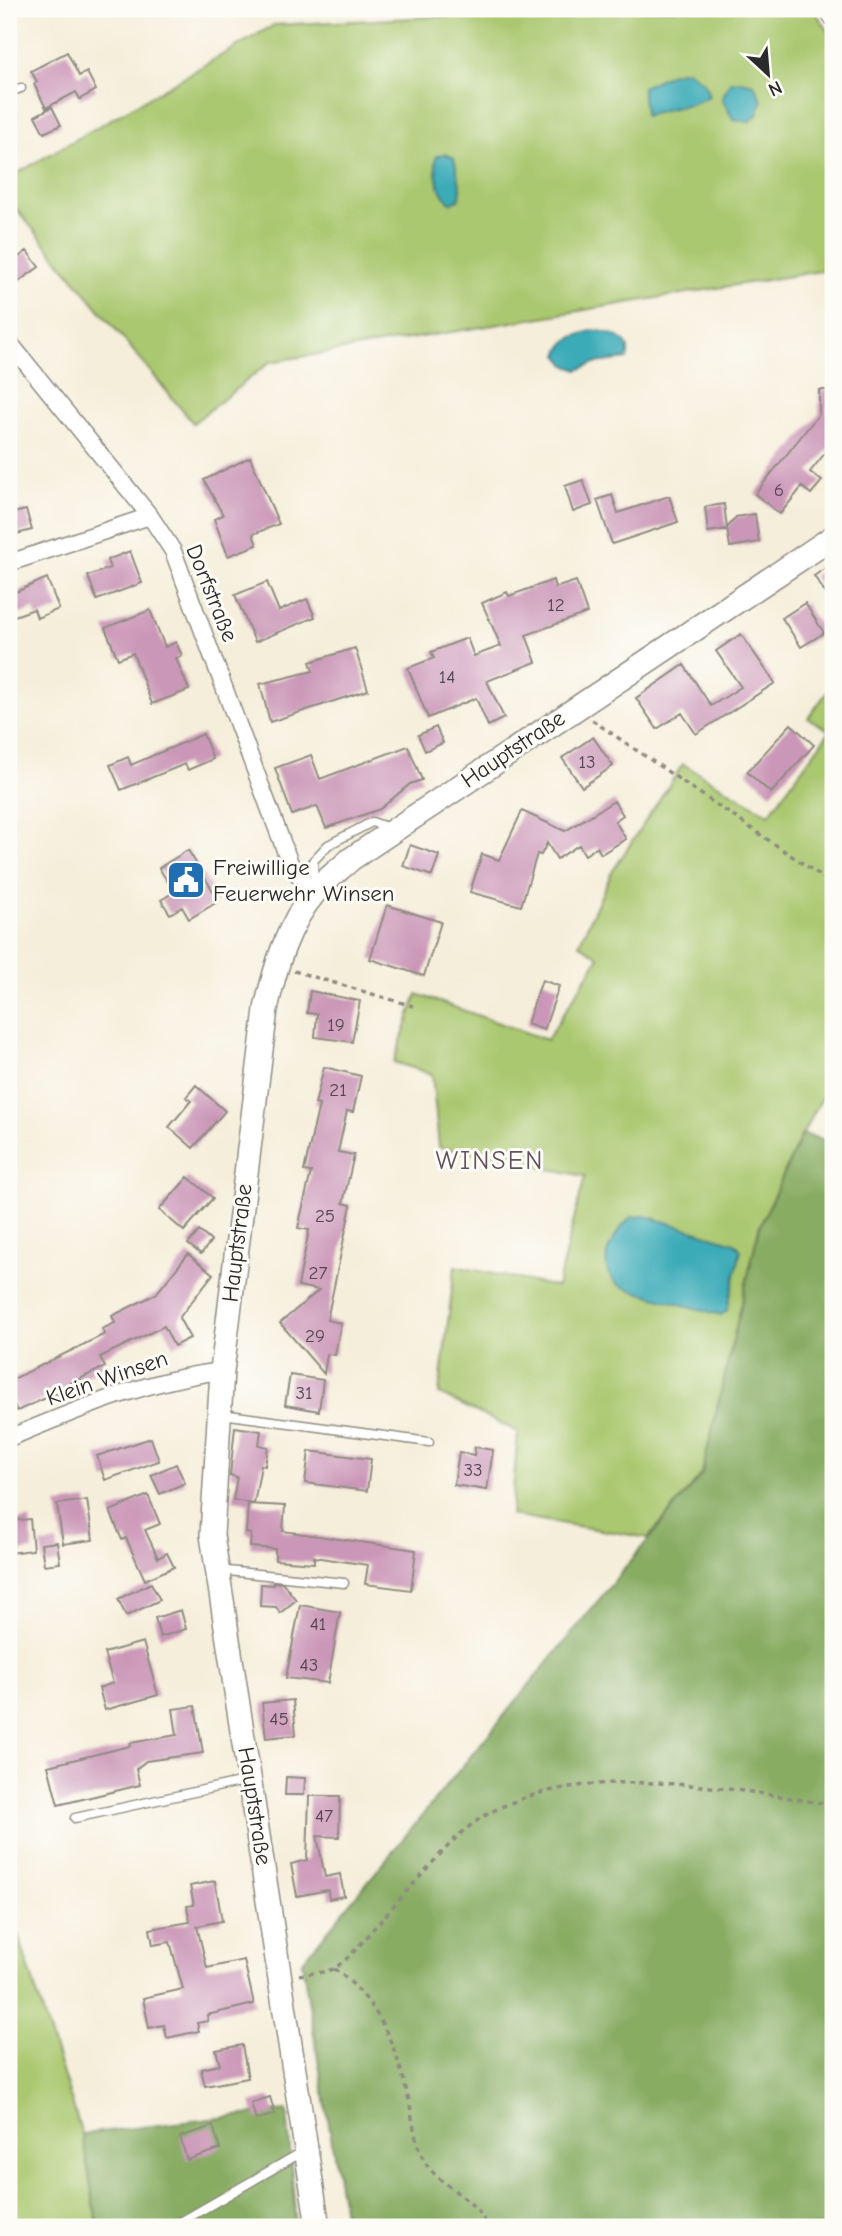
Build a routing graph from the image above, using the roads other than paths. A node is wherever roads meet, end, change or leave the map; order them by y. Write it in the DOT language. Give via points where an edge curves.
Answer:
graph roads {
  1 [pos="826,9"];
  2 [pos="833,18"];
  3 [pos="21,88"];
  4 [pos="9,92"];
  5 [pos="9,342"];
  6 [pos="150,516"];
  7 [pos="833,537"];
  8 [pos="9,563"];
  9 [pos="314,893"];
  10 [pos="222,1370"];
  11 [pos="219,1414"];
  12 [pos="9,1438"];
  13 [pos="429,1442"];
  14 [pos="218,1570"];
  15 [pos="344,1583"];
  16 [pos="251,1780"];
  17 [pos="75,1818"];
  18 [pos="306,2149"];
  19 [pos="172,2227"];
  20 [pos="318,2227"];
  1 -- 2 [label="street"];
  3 -- 4 [label="lane"];
  5 -- 6 [label="street, Dorfstraße"];
  6 -- 8 [label="street"];
  6 -- 9 [label="street, Dorfstraße" via="173,551 291,866"];
  7 -- 9 [label="street, Hauptstraße" via="391,829"];
  9 -- 10 [label="street, Hauptstraße" via="276,965 265,1009"];
  10 -- 11 [label="street, Hauptstraße"];
  10 -- 12 [label="street, Klein Winsen" via="162,1381 97,1401"];
  11 -- 13 [label="lane"];
  11 -- 14 [label="street, Hauptstraße" via="212,1535"];
  14 -- 15 [label="lane"];
  14 -- 16 [label="street, Hauptstraße"];
  16 -- 17 [label="lane"];
  16 -- 18 [label="street, Hauptstraße"];
  18 -- 19 [label="lane"];
  18 -- 20 [label="street, Hauptstraße"];
}
